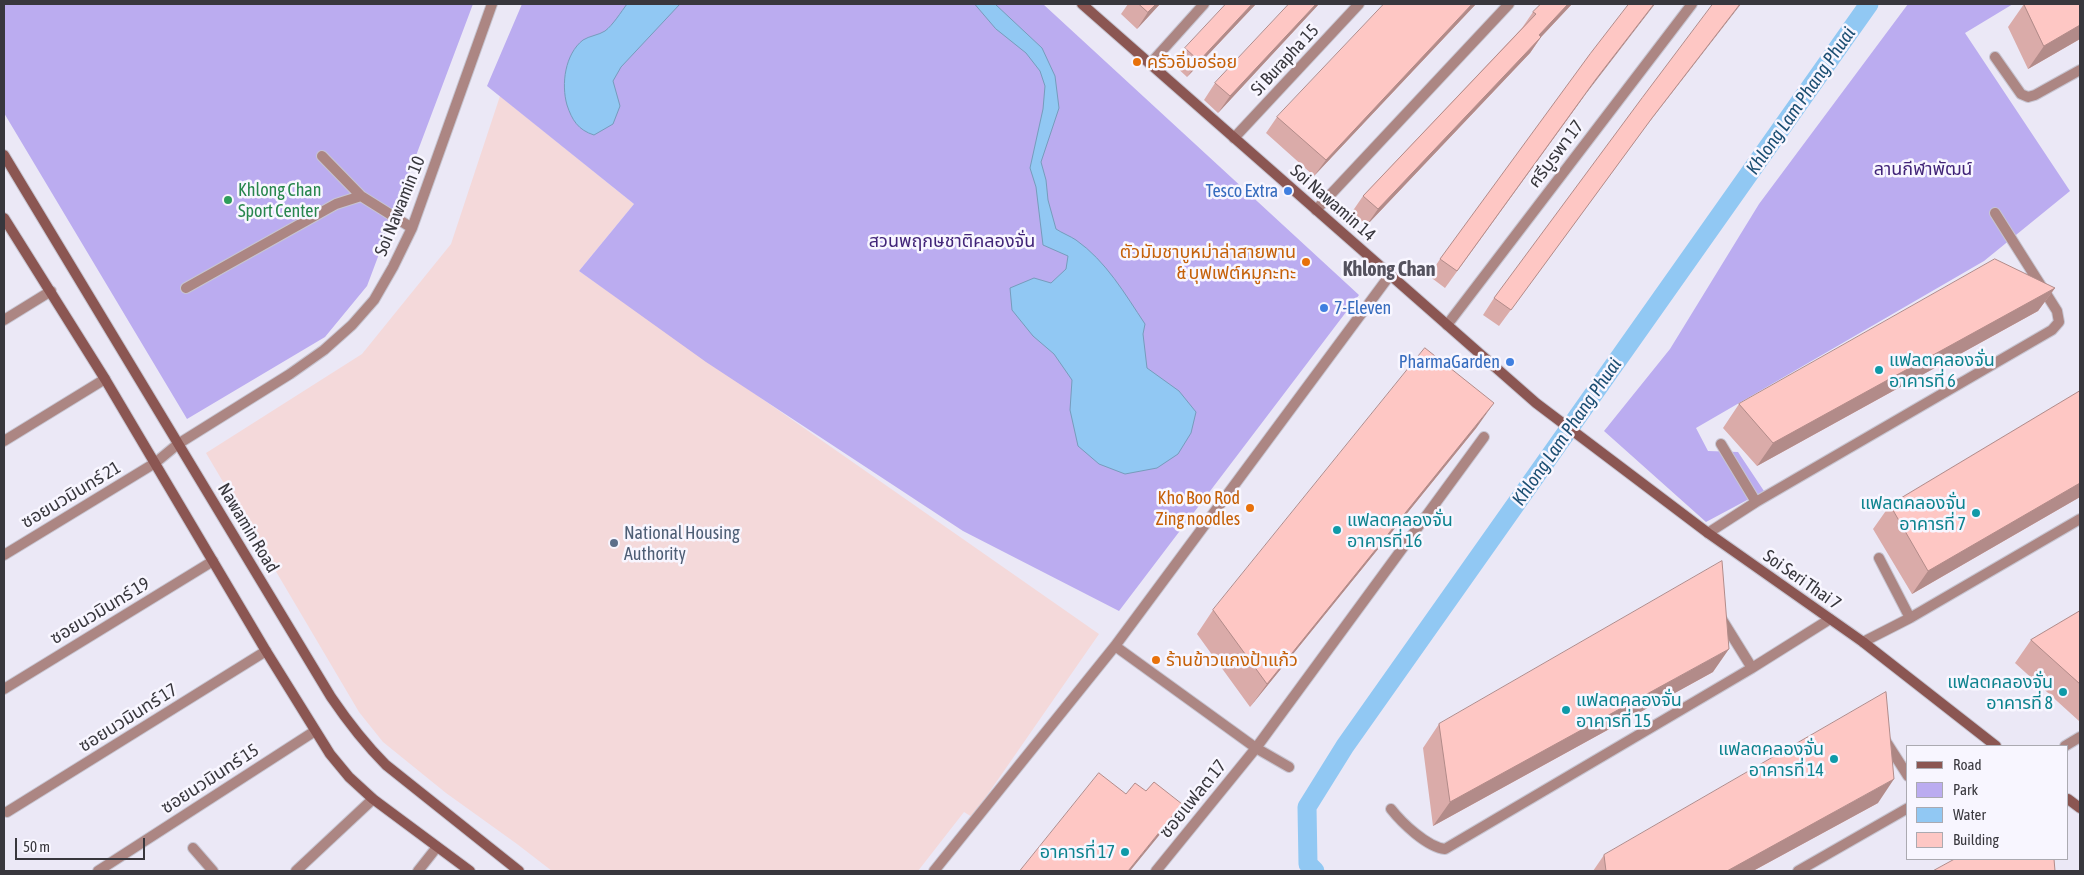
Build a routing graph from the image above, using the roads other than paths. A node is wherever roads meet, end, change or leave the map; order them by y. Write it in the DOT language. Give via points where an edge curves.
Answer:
graph roads {
  1 [pos="492,4"];
  2 [pos="1082,4"];
  3 [pos="1204,4"];
  4 [pos="1359,4"];
  5 [pos="1510,4"];
  6 [pos="1692,4"];
  7 [pos="1995,57"];
  8 [pos="1150,64"];
  9 [pos="2080,70"];
  10 [pos="1234,138"];
  11 [pos="4,155"];
  12 [pos="322,156"];
  13 [pos="361,196"];
  14 [pos="1316,210"];
  15 [pos="1995,213"];
  16 [pos="4,218"];
  17 [pos="412,228"];
  18 [pos="1390,275"];
  19 [pos="186,288"];
  20 [pos="51,291"];
  21 [pos="4,320"];
  22 [pos="1447,325"];
  23 [pos="105,379"];
  24 [pos="1484,437"];
  25 [pos="4,441"];
  26 [pos="1587,443"];
  27 [pos="178,444"];
  28 [pos="1721,444"];
  29 [pos="154,464"];
  30 [pos="1756,502"];
  31 [pos="2080,519"];
  32 [pos="1708,533"];
  33 [pos="4,555"];
  34 [pos="1879,558"];
  35 [pos="213,561"];
  36 [pos="1718,613"];
  37 [pos="1910,618"];
  38 [pos="1830,619"];
  39 [pos="1863,642"];
  40 [pos="1115,646"];
  41 [pos="266,651"];
  42 [pos="1752,668"];
  43 [pos="4,689"];
  44 [pos="315,731"];
  45 [pos="1881,735"];
  46 [pos="2080,737"];
  47 [pos="1995,745"];
  48 [pos="2067,745"];
  49 [pos="1256,748"];
  50 [pos="1289,767"];
  51 [pos="1906,773"];
  52 [pos="373,799"];
  53 [pos="2069,799"];
  54 [pos="2080,808"];
  55 [pos="1391,809"];
  56 [pos="1906,809"];
  57 [pos="7,812"];
  58 [pos="437,847"];
  59 [pos="194,848"];
  60 [pos="98,871"];
  61 [pos="213,871"];
  62 [pos="296,871"];
  63 [pos="418,871"];
  64 [pos="470,871"];
  65 [pos="519,871"];
  66 [pos="934,871"];
  67 [pos="1156,871"];
  68 [pos="1798,871"];
  1 -- 17 [label="street, Soi Nawamin 10"];
  2 -- 8 [label="main road, Soi Nawamin 14"];
  3 -- 8 [label="street"];
  4 -- 10 [label="street, Si Burapha 15"];
  5 -- 14 [label="street"];
  6 -- 22 [label="street, ศรีบูรพา 17"];
  7 -- 9 [label="street" via="2021,94 2028,97"];
  8 -- 10 [label="main road, Soi Nawamin 14"];
  10 -- 14 [label="main road, Soi Nawamin 14"];
  11 -- 27 [label="main road, Nawamin Road"];
  12 -- 13 [label="street"];
  13 -- 17 [label="street"];
  13 -- 19 [label="street" via="336,204"];
  14 -- 18 [label="main road, Soi Nawamin 14"];
  15 -- 30 [label="street" via="2057,311 2059,322 2052,330"];
  16 -- 20 [label="main road"];
  17 -- 27 [label="street, Soi Nawamin 10" via="374,300 352,326 290,374"];
  18 -- 22 [label="main road, Soi Nawamin 14"];
  18 -- 40 [label="street"];
  20 -- 21 [label="street"];
  20 -- 23 [label="main road"];
  22 -- 26 [label="main road, Soi Nawamin 14" via="1536,404"];
  23 -- 25 [label="street"];
  23 -- 29 [label="main road"];
  24 -- 49 [label="street, ซอยแฟลต 17"];
  26 -- 32 [label="main road, Soi Seri Thai 7"];
  27 -- 29 [label="street, Soi Nawamin 10"];
  27 -- 65 [label="main road, Nawamin Road" via="331,697 368,747 407,783"];
  28 -- 30 [label="street"];
  29 -- 33 [label="street, ซอยนวมินทร์ 21"];
  29 -- 35 [label="main road"];
  30 -- 32 [label="street"];
  31 -- 37 [label="street"];
  32 -- 38 [label="main road, Soi Seri Thai 7"];
  34 -- 37 [label="street"];
  35 -- 41 [label="main road"];
  35 -- 43 [label="street, ซอยนวมินทร์ 19"];
  36 -- 42 [label="street"];
  37 -- 39 [label="street"];
  38 -- 39 [label="main road, Soi Seri Thai 7"];
  38 -- 42 [label="street"];
  39 -- 47 [label="main road, Soi Seri Thai 7"];
  40 -- 49 [label="street"];
  40 -- 66 [label="street"];
  41 -- 44 [label="main road"];
  41 -- 57 [label="street, ซอยนวมินทร์ 17"];
  42 -- 55 [label="street" via="1445,849 1435,848"];
  44 -- 52 [label="main road" via="330,754"];
  44 -- 60 [label="street, ซอยนวมินทร์ 15"];
  45 -- 51 [label="street"];
  46 -- 48 [label="street"];
  49 -- 50 [label="street"];
  49 -- 67 [label="street, ซอยแฟลต 17"];
  52 -- 58 [label="main road"];
  52 -- 62 [label="street"];
  53 -- 54 [label="main road"];
  56 -- 68 [label="street"];
  58 -- 63 [label="street"];
  58 -- 64 [label="main road"];
  59 -- 61 [label="street"];
}
